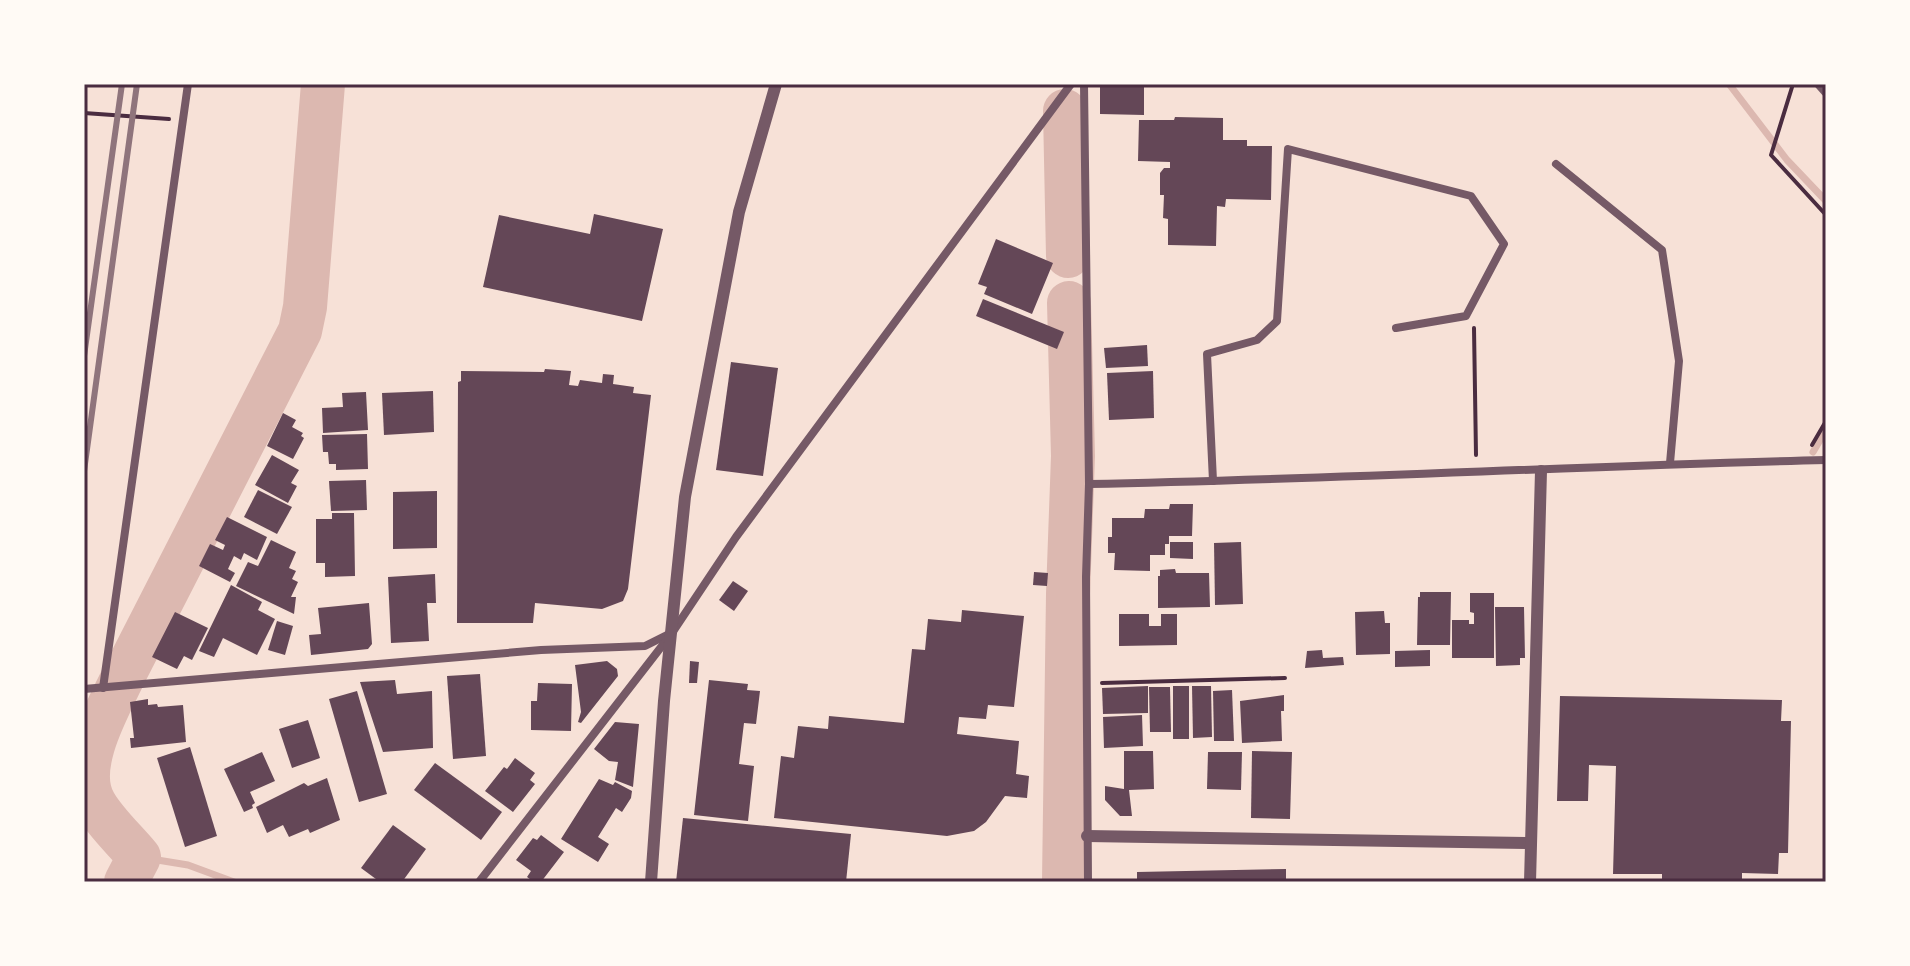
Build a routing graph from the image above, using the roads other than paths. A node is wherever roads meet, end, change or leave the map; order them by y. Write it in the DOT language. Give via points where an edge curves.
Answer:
graph roads {
  1 [pos="188,84"];
  2 [pos="776,84"];
  3 [pos="1071,84"];
  4 [pos="1084,84"];
  5 [pos="1818,84"];
  6 [pos="1826,93"];
  7 [pos="1556,164"];
  8 [pos="1396,328"];
  9 [pos="1826,460"];
  10 [pos="1670,463"];
  11 [pos="1541,471"];
  12 [pos="1213,481"];
  13 [pos="1089,484"];
  14 [pos="672,633"];
  15 [pos="103,688"];
  16 [pos="84,689"];
  17 [pos="1087,836"];
  18 [pos="1531,843"];
  19 [pos="479,882"];
  20 [pos="651,882"];
  21 [pos="1088,882"];
  22 [pos="1530,882"];
  1 -- 15 [label="street"];
  2 -- 14 [label="street" via="739,212 685,497"];
  3 -- 14 [label="street" via="736,537"];
  4 -- 13 [label="street"];
  5 -- 6 [label="street"];
  7 -- 10 [label="street" via="1662,250 1679,361"];
  8 -- 12 [label="street" via="1466,316 1504,244 1471,196 1288,149 1277,321 1257,340 1207,354"];
  9 -- 10 [label="street"];
  10 -- 11 [label="street"];
  11 -- 12 [label="street"];
  11 -- 18 [label="street"];
  12 -- 13 [label="street"];
  13 -- 17 [label="street"];
  14 -- 15 [label="street" via="645,646 541,650"];
  14 -- 19 [label="street"];
  14 -- 20 [label="street"];
  15 -- 16 [label="street"];
  17 -- 18 [label="street"];
  17 -- 21 [label="street"];
  18 -- 22 [label="street"];
}
